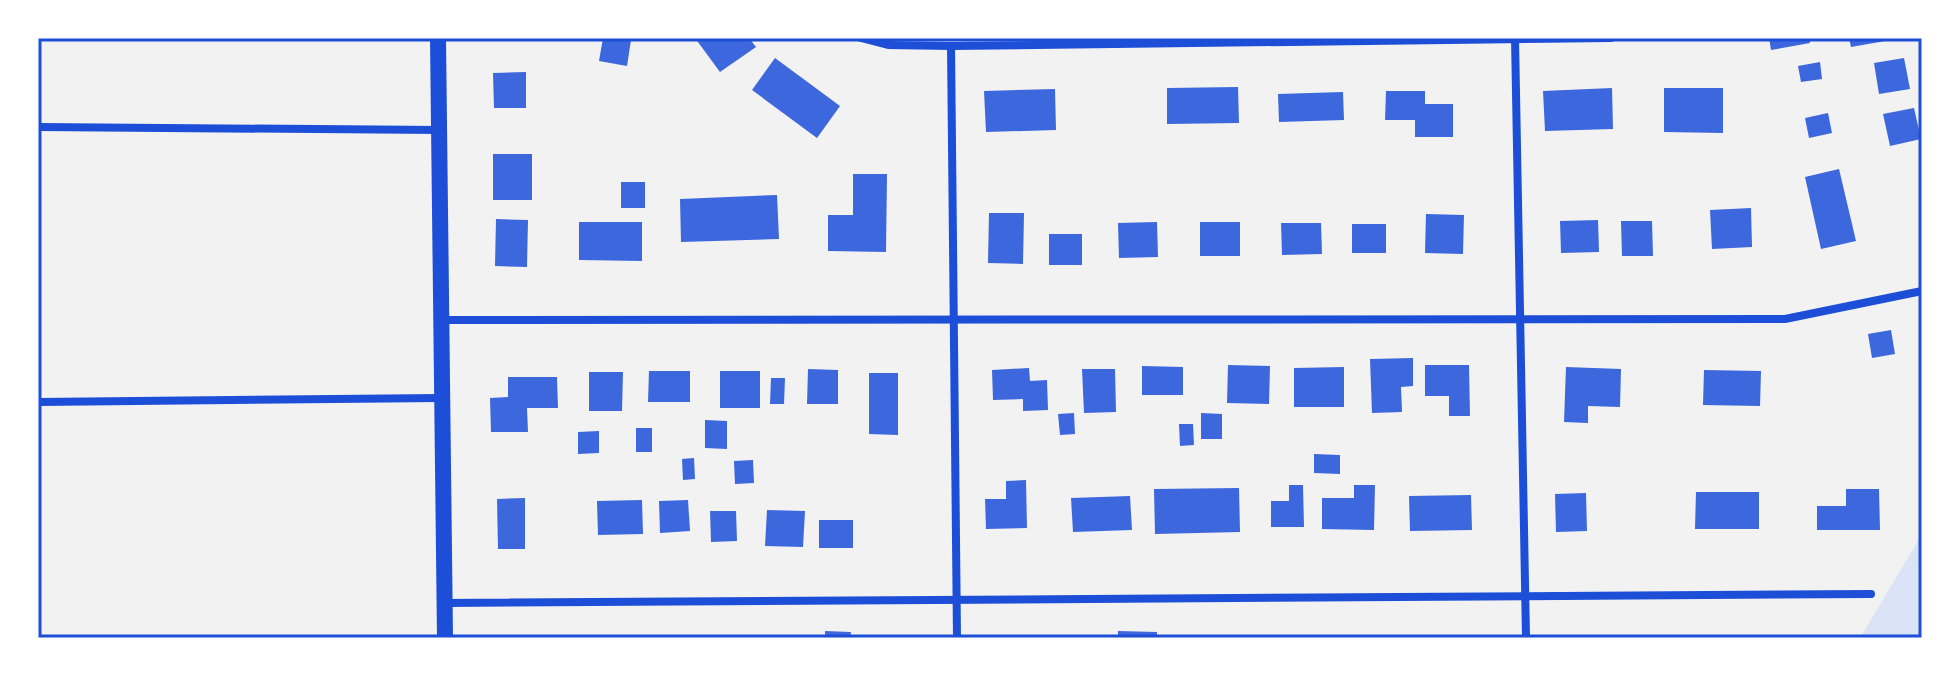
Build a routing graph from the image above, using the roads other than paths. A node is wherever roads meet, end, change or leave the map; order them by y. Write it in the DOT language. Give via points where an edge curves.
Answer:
graph roads {
  1 [pos="438,38"];
  2 [pos="861,38"];
  3 [pos="1611,38"];
  4 [pos="1515,39"];
  5 [pos="951,46"];
  6 [pos="38,127"];
  7 [pos="439,130"];
  8 [pos="1922,291"];
  9 [pos="440,320"];
  10 [pos="954,320"];
  11 [pos="1520,320"];
  12 [pos="440,398"];
  13 [pos="38,402"];
  14 [pos="1871,594"];
  15 [pos="1525,596"];
  16 [pos="957,599"];
  17 [pos="445,603"];
  18 [pos="445,638"];
  19 [pos="957,638"];
  20 [pos="1526,638"];
  1 -- 7 [label="main road"];
  2 -- 5 [label="street" via="888,45"];
  3 -- 4 [label="street"];
  4 -- 5 [label="street"];
  4 -- 11 [label="street"];
  5 -- 10 [label="street"];
  6 -- 7 [label="street"];
  7 -- 9 [label="main road"];
  8 -- 11 [label="street" via="1785,319"];
  9 -- 10 [label="street"];
  9 -- 12 [label="main road"];
  10 -- 11 [label="street"];
  10 -- 16 [label="street"];
  11 -- 15 [label="street"];
  12 -- 13 [label="street"];
  12 -- 17 [label="main road"];
  14 -- 15 [label="street"];
  15 -- 16 [label="street"];
  15 -- 20 [label="street"];
  16 -- 17 [label="street"];
  16 -- 19 [label="street"];
  17 -- 18 [label="main road"];
}
